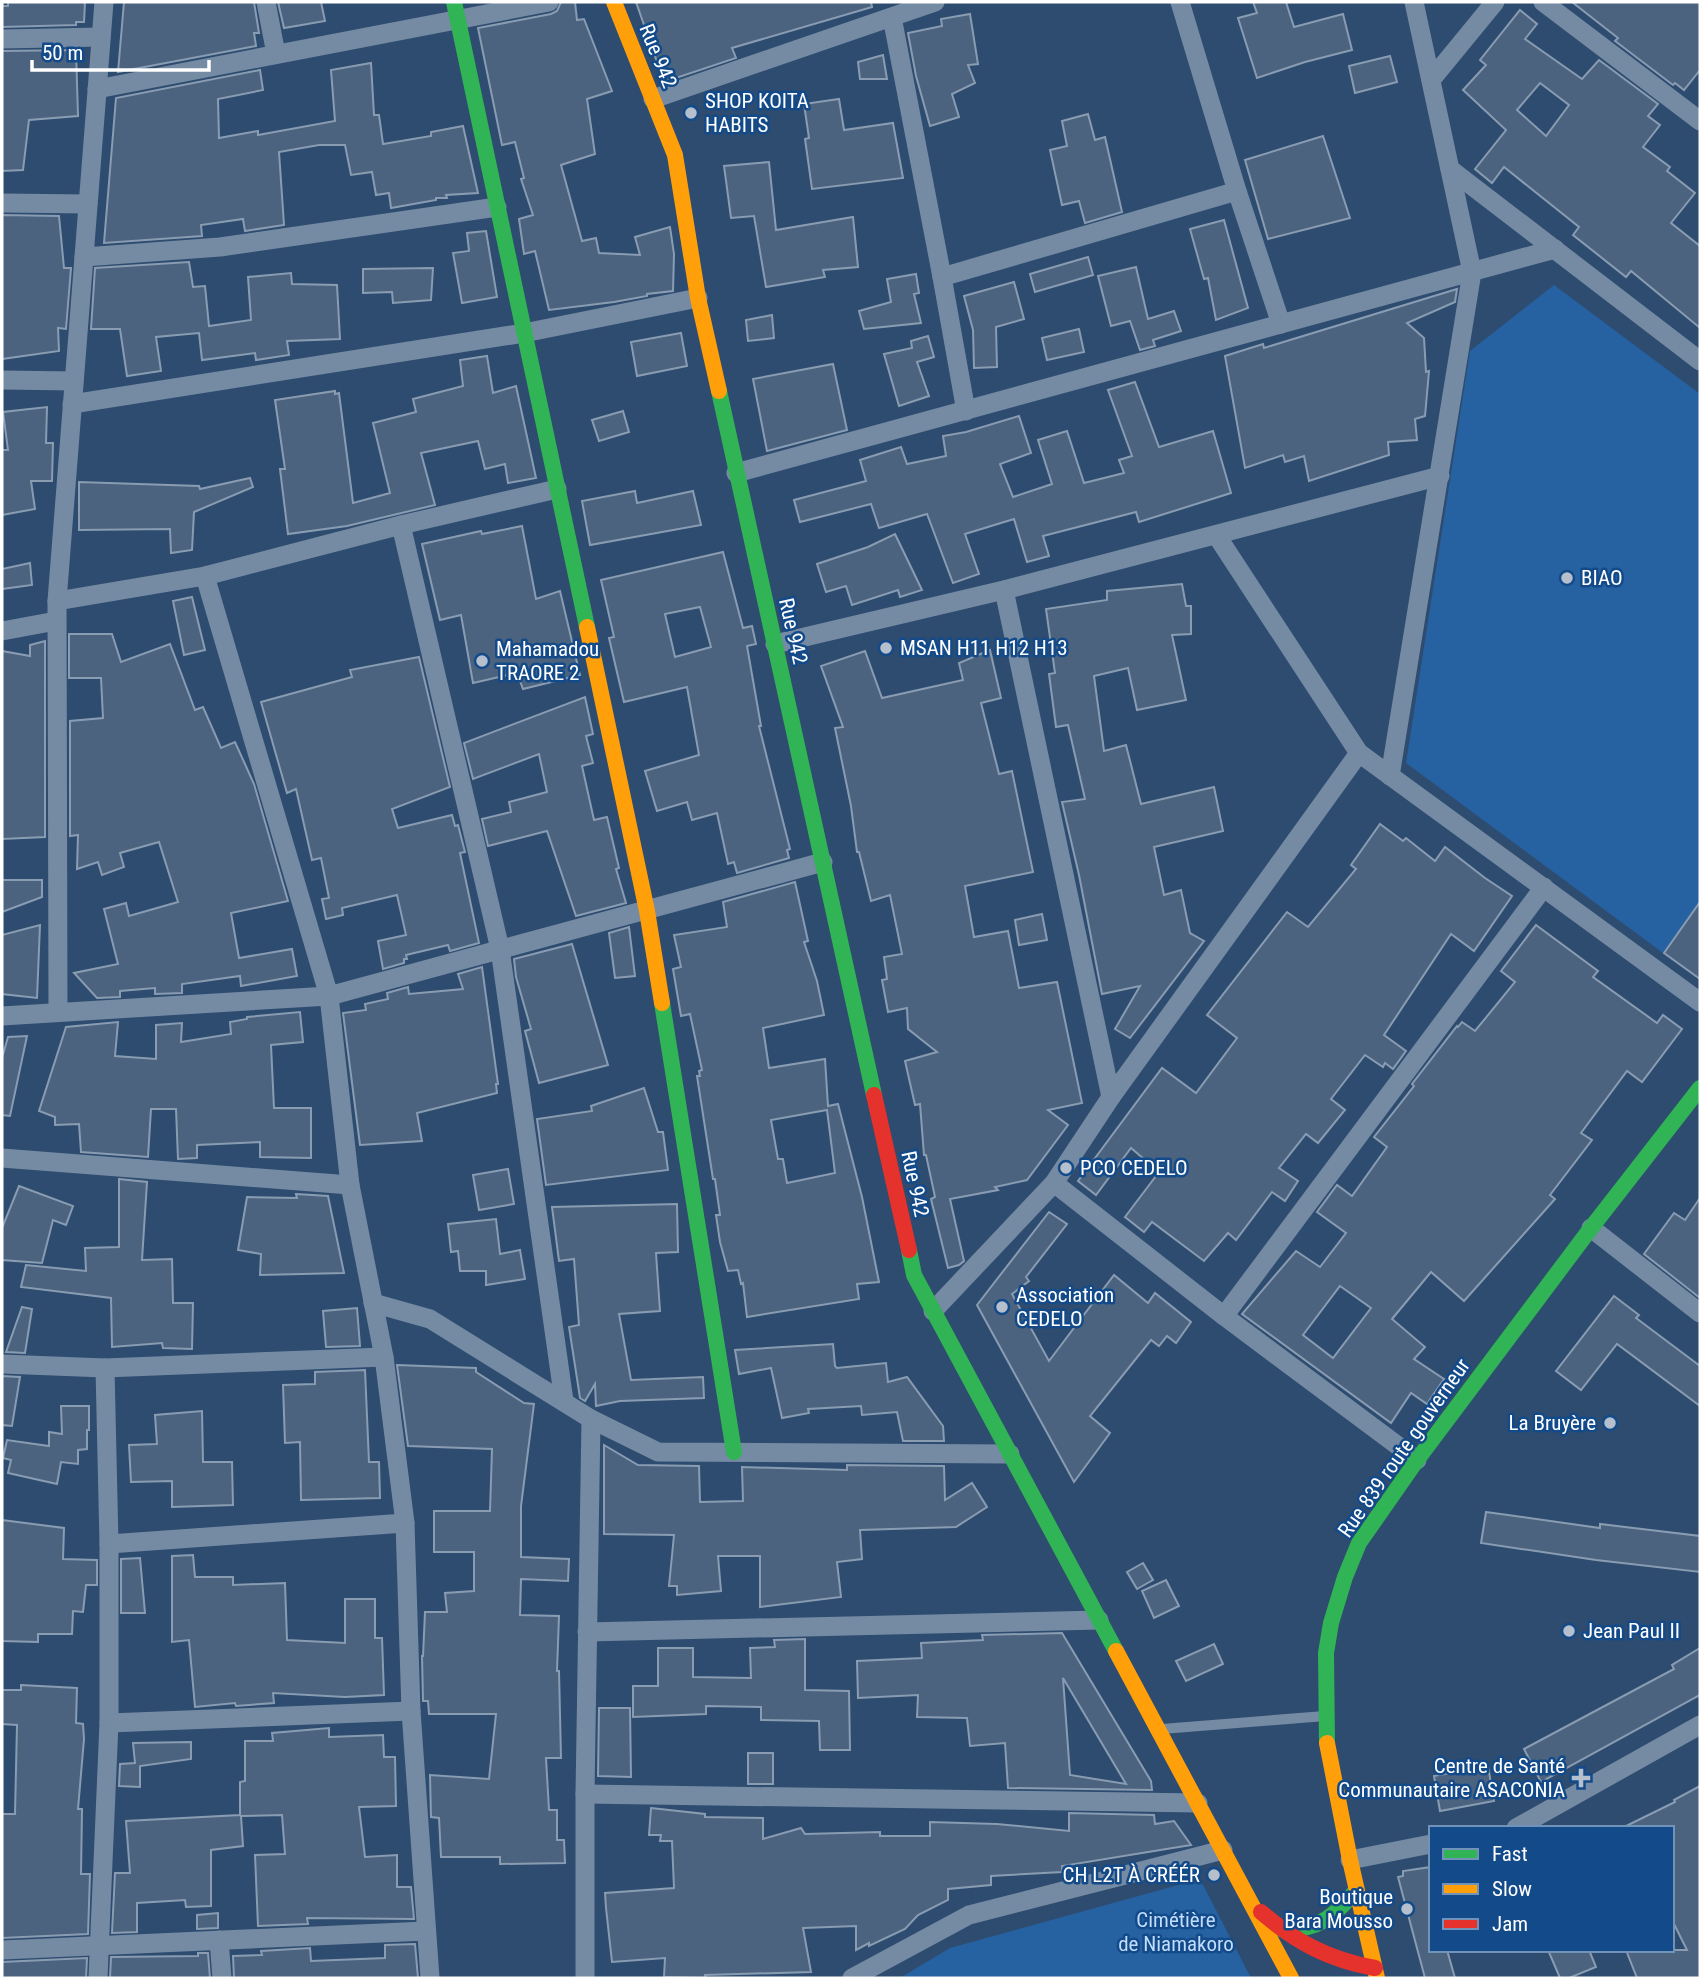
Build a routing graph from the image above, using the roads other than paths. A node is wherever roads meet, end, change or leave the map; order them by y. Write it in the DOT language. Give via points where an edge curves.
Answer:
graph roads {
  1 [pos="104,2"];
  2 [pos="266,2"];
  3 [pos="549,2"];
  4 [pos="614,2"];
  5 [pos="935,2"];
  6 [pos="1180,2"];
  7 [pos="1414,2"];
  8 [pos="1495,2"];
  9 [pos="1543,2"];
  10 [pos="455,11"];
  11 [pos="892,17"];
  12 [pos="101,37"];
  13 [pos="2,39"];
  14 [pos="276,54"];
  15 [pos="1431,80"];
  16 [pos="97,89"];
  17 [pos="653,99"];
  18 [pos="1700,121"];
  19 [pos="1450,169"];
  20 [pos="1237,191"];
  21 [pos="2,204"];
  22 [pos="88,204"];
  23 [pos="497,207"];
  24 [pos="1555,250"];
  25 [pos="84,257"];
  26 [pos="1472,272"];
  27 [pos="942,277"];
  28 [pos="698,299"];
  29 [pos="1282,324"];
  30 [pos="524,333"];
  31 [pos="1700,361"];
  32 [pos="2,380"];
  33 [pos="74,381"];
  34 [pos="72,404"];
  35 [pos="966,411"];
  36 [pos="736,473"];
  37 [pos="1440,476"];
  38 [pos="557,489"];
  39 [pos="401,525"];
  40 [pos="1217,536"];
  41 [pos="205,576"];
  42 [pos="1004,590"];
  43 [pos="57,601"];
  44 [pos="56,621"];
  45 [pos="2,631"];
  46 [pos="775,644"];
  47 [pos="1359,753"];
  48 [pos="1390,776"];
  49 [pos="823,862"];
  50 [pos="1544,887"];
  51 [pos="647,911"];
  52 [pos="500,949"];
  53 [pos="329,996"];
  54 [pos="1700,1002"];
  55 [pos="58,1013"];
  56 [pos="2,1016"];
  57 [pos="1700,1090"];
  58 [pos="1111,1097"];
  59 [pos="2,1158"];
  60 [pos="1054,1183"];
  61 [pos="350,1185"];
  62 [pos="1591,1228"];
  63 [pos="373,1303"];
  64 [pos="933,1311"];
  65 [pos="1700,1313"];
  66 [pos="1224,1316"];
  67 [pos="384,1357"];
  68 [pos="2,1364"];
  69 [pos="105,1367"];
  70 [pos="564,1401"];
  71 [pos="590,1419"];
  72 [pos="734,1452"];
  73 [pos="1010,1454"];
  74 [pos="1417,1460"];
  75 [pos="405,1524"];
  76 [pos="109,1544"];
  77 [pos="1099,1620"];
  78 [pos="587,1632"];
  79 [pos="411,1711"];
  80 [pos="1325,1716"];
  81 [pos="109,1723"];
  82 [pos="1700,1725"];
  83 [pos="1158,1730"];
  84 [pos="585,1794"];
  85 [pos="1198,1803"];
  86 [pos="1520,1826"];
  87 [pos="1429,1844"];
  88 [pos="1227,1858"];
  89 [pos="1350,1860"];
  90 [pos="1356,1891"];
  91 [pos="1281,1929"];
  92 [pos="426,1931"];
  93 [pos="219,1940"];
  94 [pos="98,1945"];
  95 [pos="2,1950"];
  96 [pos="1376,1973"];
  97 [pos="98,1978"];
  98 [pos="222,1978"];
  99 [pos="430,1978"];
  100 [pos="585,1978"];
  101 [pos="852,1978"];
  102 [pos="1291,1978"];
  1 -- 12 [label="street"];
  2 -- 14 [label="street"];
  3 -- 10 [label="street"];
  4 -- 17 [label="street, Rue 942"];
  5 -- 11 [label="street"];
  6 -- 20 [label="street"];
  7 -- 15 [label="street"];
  8 -- 15 [label="street"];
  9 -- 18 [label="street"];
  10 -- 14 [label="street"];
  10 -- 23 [label="street"];
  11 -- 17 [label="street"];
  11 -- 27 [label="street"];
  12 -- 13 [label="street"];
  12 -- 16 [label="street"];
  14 -- 16 [label="street"];
  15 -- 19 [label="street"];
  16 -- 22 [label="street"];
  17 -- 28 [label="street, Rue 942" via="675,155"];
  19 -- 24 [label="street"];
  19 -- 26 [label="street"];
  20 -- 27 [label="street"];
  20 -- 29 [label="street"];
  21 -- 22 [label="street"];
  22 -- 25 [label="street"];
  23 -- 25 [label="street" via="220,247"];
  23 -- 30 [label="street"];
  24 -- 26 [label="street"];
  24 -- 31 [label="street"];
  25 -- 33 [label="street"];
  26 -- 29 [label="street"];
  26 -- 37 [label="street"];
  27 -- 35 [label="street"];
  28 -- 30 [label="street"];
  28 -- 36 [label="street, Rue 942"];
  29 -- 35 [label="street"];
  30 -- 34 [label="street"];
  30 -- 38 [label="street"];
  32 -- 33 [label="street"];
  33 -- 34 [label="street"];
  34 -- 43 [label="street"];
  35 -- 36 [label="street"];
  36 -- 46 [label="street, Rue 942"];
  37 -- 40 [label="street"];
  37 -- 48 [label="street"];
  38 -- 39 [label="street"];
  38 -- 51 [label="street"];
  39 -- 41 [label="street"];
  39 -- 52 [label="street"];
  40 -- 42 [label="street"];
  40 -- 47 [label="street"];
  41 -- 43 [label="street"];
  41 -- 53 [label="street"];
  42 -- 46 [label="street"];
  42 -- 58 [label="street"];
  43 -- 44 [label="street"];
  44 -- 45 [label="street"];
  44 -- 55 [label="street"];
  46 -- 49 [label="street, Rue 942"];
  47 -- 48 [label="street"];
  47 -- 58 [label="street"];
  48 -- 50 [label="street"];
  49 -- 51 [label="street"];
  49 -- 64 [label="street, Rue 942" via="914,1275"];
  50 -- 54 [label="street"];
  50 -- 66 [label="street"];
  51 -- 52 [label="street"];
  51 -- 72 [label="street"];
  52 -- 53 [label="street"];
  52 -- 70 [label="street"];
  53 -- 55 [label="street"];
  53 -- 61 [label="street"];
  55 -- 56 [label="street"];
  57 -- 62 [label="street, Rue 839 route gouverneur"];
  58 -- 60 [label="street"];
  59 -- 61 [label="street"];
  60 -- 64 [label="street"];
  60 -- 66 [label="street"];
  61 -- 63 [label="street"];
  62 -- 65 [label="street"];
  62 -- 74 [label="street, Rue 839 route gouverneur"];
  63 -- 67 [label="street"];
  63 -- 70 [label="street" via="430,1319"];
  64 -- 73 [label="street, Rue 942"];
  66 -- 74 [label="street"];
  67 -- 69 [label="street"];
  67 -- 75 [label="street"];
  68 -- 69 [label="street"];
  69 -- 76 [label="street"];
  70 -- 71 [label="street"];
  71 -- 72 [label="street" via="658,1452"];
  71 -- 78 [label="street"];
  72 -- 73 [label="street"];
  73 -- 77 [label="street, Rue 942"];
  74 -- 80 [label="street, Rue 839 route gouverneur" via="1359,1544 1345,1577 1326,1653"];
  75 -- 76 [label="street"];
  75 -- 79 [label="street"];
  76 -- 81 [label="street"];
  77 -- 78 [label="street"];
  77 -- 83 [label="street, Rue 942"];
  78 -- 84 [label="street"];
  79 -- 81 [label="street"];
  79 -- 92 [label="street"];
  80 -- 83 [label="lane"];
  80 -- 89 [label="street, Rue 839 route gouverneur"];
  81 -- 94 [label="street"];
  82 -- 86 [label="street"];
  83 -- 85 [label="street, Rue 942"];
  84 -- 85 [label="street"];
  84 -- 100 [label="street"];
  85 -- 88 [label="street, Rue 942"];
  87 -- 89 [label="street"];
  88 -- 91 [label="street" via="1261,1912"];
  88 -- 101 [label="street" via="968,1915"];
  88 -- 102 [label="street"];
  89 -- 90 [label="street, Rue 839 route gouverneur"];
  90 -- 91 [label="street" via="1333,1917 1319,1925 1299,1931"];
  90 -- 96 [label="street, Rue 839 route gouverneur"];
  91 -- 96 [label="street" via="1302,1945"];
  92 -- 93 [label="street"];
  92 -- 99 [label="street"];
  93 -- 94 [label="street"];
  93 -- 98 [label="street"];
  94 -- 95 [label="street"];
  94 -- 97 [label="street"];
}
